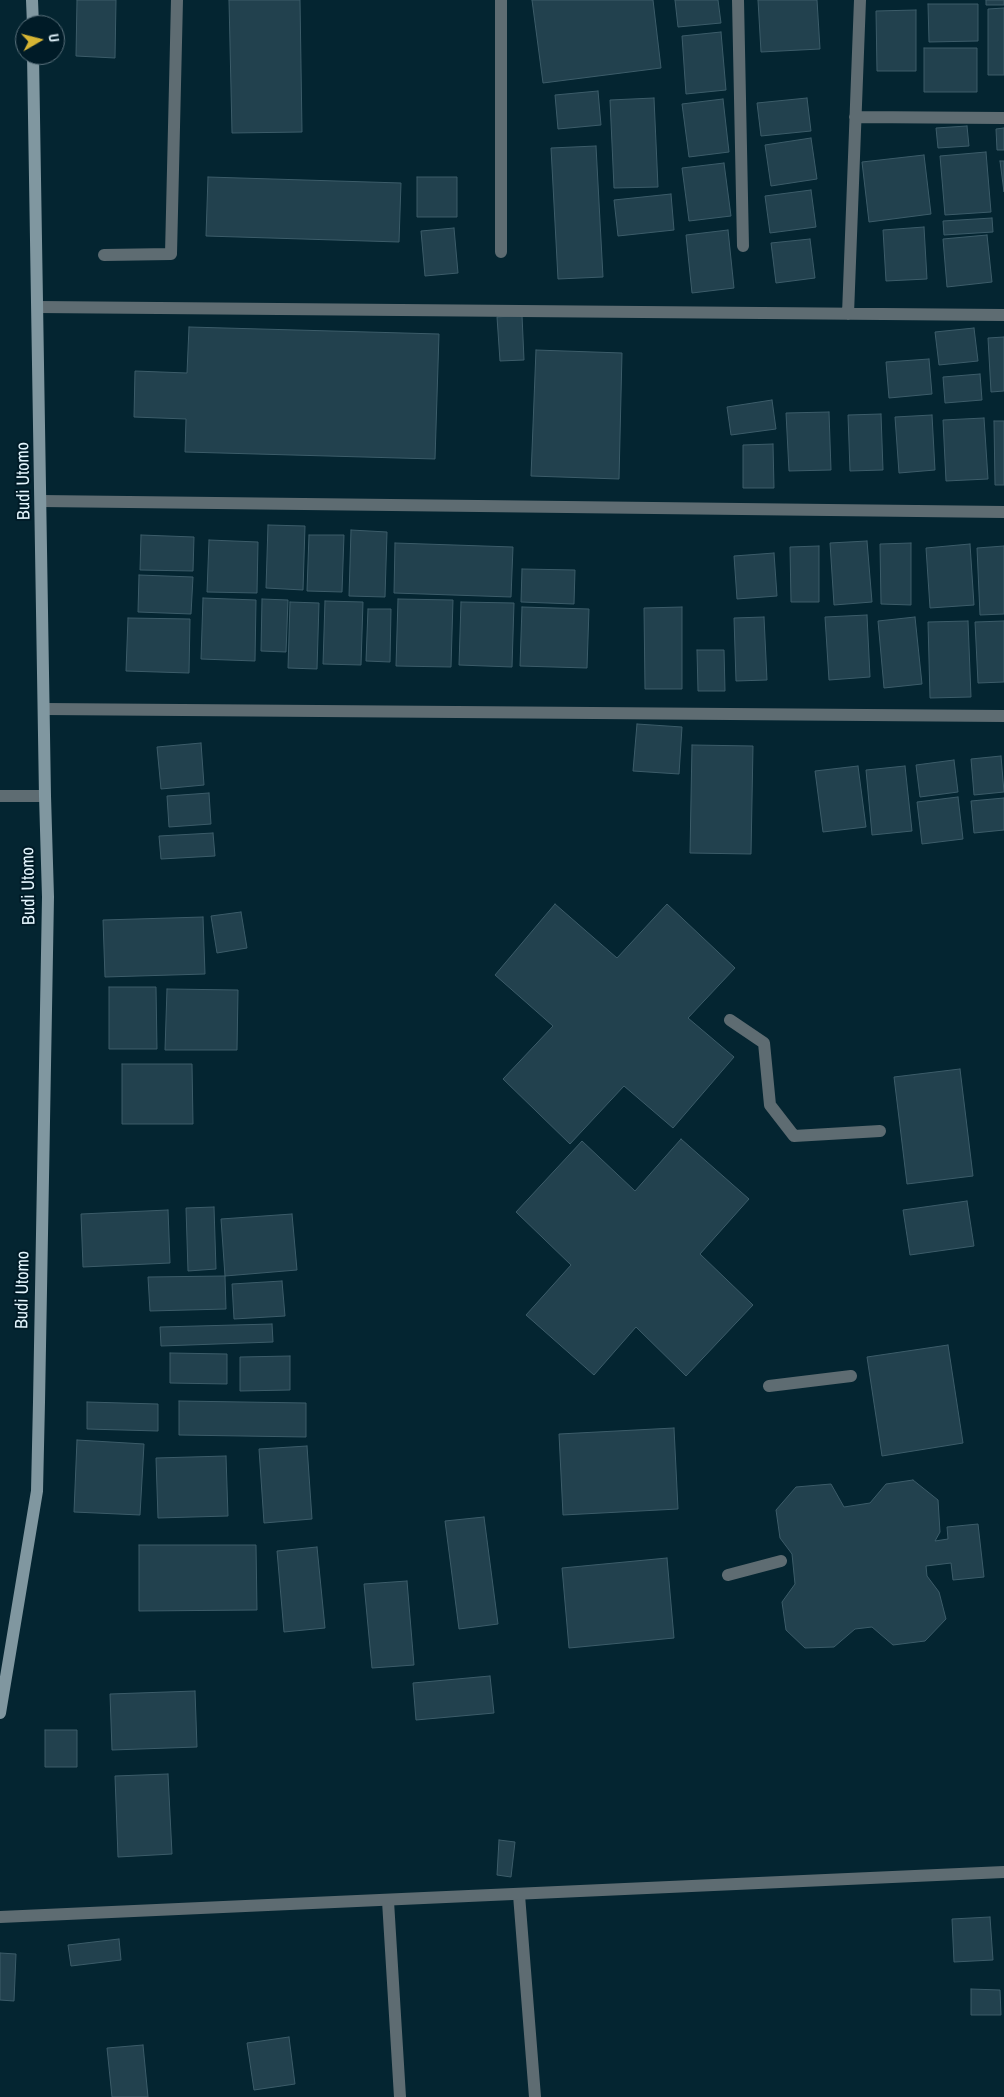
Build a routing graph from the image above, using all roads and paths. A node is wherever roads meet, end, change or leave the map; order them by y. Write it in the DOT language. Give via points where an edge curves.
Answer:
graph roads {
  1 [pos="32,0"];
  2 [pos="177,0"];
  3 [pos="501,0"];
  4 [pos="738,0"];
  5 [pos="860,0"];
  6 [pos="33,15"];
  7 [pos="33,65"];
  8 [pos="855,117"];
  9 [pos="1004,118"];
  10 [pos="743,246"];
  11 [pos="501,252"];
  12 [pos="104,255"];
  13 [pos="38,307"];
  14 [pos="848,314"];
  15 [pos="1004,315"];
  16 [pos="41,502"];
  17 [pos="1004,512"];
  18 [pos="45,709"];
  19 [pos="1004,716"];
  20 [pos="0,796"];
  21 [pos="45,796"];
  22 [pos="730,1020"];
  23 [pos="880,1131"];
  24 [pos="851,1376"];
  25 [pos="769,1386"];
  26 [pos="781,1561"];
  27 [pos="728,1575"];
  28 [pos="0,1713"];
  29 [pos="1004,1872"];
  30 [pos="519,1895"];
  31 [pos="388,1901"];
  32 [pos="0,1917"];
  33 [pos="400,2097"];
  34 [pos="535,2097"];
  1 -- 6 [label="street"];
  2 -- 12 [label="street" via="171,254"];
  3 -- 11 [label="street"];
  4 -- 10 [label="street"];
  5 -- 8 [label="street"];
  7 -- 13 [label="street, Budi Utomo"];
  8 -- 9 [label="street"];
  8 -- 14 [label="street"];
  13 -- 14 [label="street"];
  13 -- 16 [label="street, Budi Utomo"];
  14 -- 15 [label="street"];
  16 -- 17 [label="street"];
  16 -- 18 [label="street, Budi Utomo"];
  18 -- 19 [label="street"];
  18 -- 21 [label="street, Budi Utomo"];
  20 -- 21 [label="street"];
  21 -- 28 [label="street, Budi Utomo" via="48,896 37,1491"];
  22 -- 23 [label="street" via="764,1043 770,1105 794,1136"];
  24 -- 25 [label="street"];
  26 -- 27 [label="street"];
  29 -- 30 [label="street"];
  30 -- 31 [label="street"];
  30 -- 34 [label="street"];
  31 -- 32 [label="street"];
  31 -- 33 [label="street"];
}
